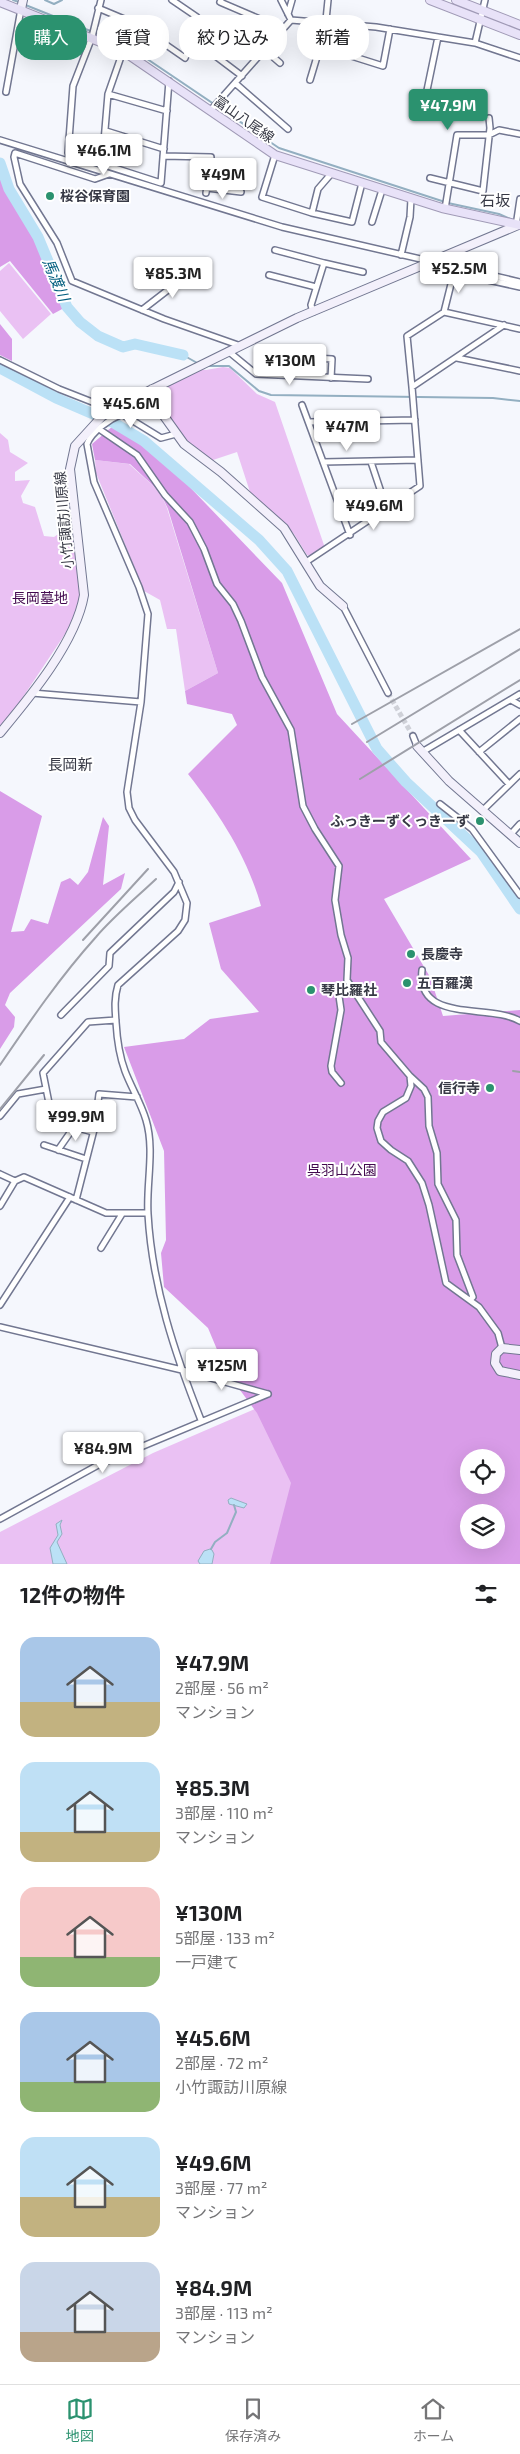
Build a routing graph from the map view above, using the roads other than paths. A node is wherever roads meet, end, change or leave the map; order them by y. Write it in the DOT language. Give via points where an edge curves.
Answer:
graph roads {
  1 [pos="23,0"];
  2 [pos="101,0"];
  3 [pos="172,0"];
  4 [pos="221,0"];
  5 [pos="281,0"];
  6 [pos="292,0"];
  7 [pos="328,0"];
  8 [pos="430,0"];
  9 [pos="456,0"];
  10 [pos="485,0"];
  11 [pos="0,2"];
  12 [pos="98,8"];
  13 [pos="21,9"];
  14 [pos="483,10"];
  15 [pos="288,14"];
  16 [pos="194,15"];
  17 [pos="249,15"];
  18 [pos="326,15"];
  19 [pos="292,20"];
  20 [pos="297,20"];
  21 [pos="481,20"];
  22 [pos="520,25"];
  23 [pos="287,26"];
  24 [pos="369,27"];
  25 [pos="390,29"];
  26 [pos="520,35"];
  27 [pos="438,37"];
  28 [pos="92,38"];
  29 [pos="97,40"];
  30 [pos="475,43"];
  31 [pos="179,53"];
  32 [pos="520,58"];
  33 [pos="120,60"];
  34 [pos="138,60"];
  35 [pos="221,60"];
  36 [pos="256,60"];
  37 [pos="277,60"];
  38 [pos="316,60"];
  39 [pos="364,60"];
  40 [pos="280,63"];
  41 [pos="242,76"];
  42 [pos="169,80"];
  43 [pos="310,80"];
  44 [pos="235,83"];
  45 [pos="6,92"];
  46 [pos="108,94"];
  47 [pos="426,96"];
  48 [pos="210,111"];
  49 [pos="167,112"];
  50 [pos="489,118"];
  51 [pos="288,129"];
  52 [pos="106,131"];
  53 [pos="520,134"];
  54 [pos="489,135"];
  55 [pos="0,140"];
  56 [pos="164,149"];
  57 [pos="275,155"];
  58 [pos="163,156"];
  59 [pos="102,165"];
  60 [pos="109,174"];
  61 [pos="331,174"];
  62 [pos="430,178"];
  63 [pos="449,183"];
  64 [pos="362,184"];
  65 [pos="382,190"];
  66 [pos="241,192"];
  67 [pos="411,198"];
  68 [pos="520,199"];
  69 [pos="445,209"];
  70 [pos="312,213"];
  71 [pos="372,222"];
  72 [pos="519,226"];
  73 [pos="275,250"];
  74 [pos="400,255"];
  75 [pos="324,263"];
  76 [pos="428,264"];
  77 [pos="363,272"];
  78 [pos="454,272"];
  79 [pos="170,273"];
  80 [pos="269,275"];
  81 [pos="520,282"];
  82 [pos="316,287"];
  83 [pos="520,287"];
  84 [pos="142,310"];
  85 [pos="313,312"];
  86 [pos="444,312"];
  87 [pos="504,325"];
  88 [pos="520,329"];
  89 [pos="238,345"];
  90 [pos="228,350"];
  91 [pos="315,358"];
  92 [pos="457,358"];
  93 [pos="0,360"];
  94 [pos="520,371"];
  95 [pos="331,378"];
  96 [pos="368,380"];
  97 [pos="412,386"];
  98 [pos="152,389"];
  99 [pos="302,405"];
  100 [pos="108,410"];
  101 [pos="415,420"];
  102 [pos="309,422"];
  103 [pos="96,427"];
  104 [pos="176,434"];
  105 [pos="418,460"];
  106 [pos="323,462"];
  107 [pos="371,462"];
  108 [pos="387,510"];
  109 [pos="350,535"];
  110 [pos="306,562"];
  111 [pos="343,606"];
  112 [pos="32,693"];
  113 [pos="388,693"];
  114 [pos="520,694"];
  115 [pos="510,700"];
  116 [pos="141,702"];
  117 [pos="520,705"];
  118 [pos="520,719"];
  119 [pos="460,730"];
  120 [pos="0,733"];
  121 [pos="413,736"];
  122 [pos="419,749"];
  123 [pos="479,752"];
  124 [pos="520,774"];
  125 [pos="509,784"];
  126 [pos="440,804"];
  127 [pos="481,811"];
  128 [pos="520,824"];
  129 [pos="510,835"];
  130 [pos="520,844"];
  131 [pos="179,882"];
  132 [pos="520,895"];
  133 [pos="422,970"];
  134 [pos="351,989"];
  135 [pos="61,1015"];
  136 [pos="116,1020"];
  137 [pos="520,1021"];
  138 [pos="410,1076"];
  139 [pos="341,1084"];
  140 [pos="46,1089"];
  141 [pos="137,1097"];
  142 [pos="49,1103"];
  143 [pos="0,1116"];
  144 [pos="94,1132"];
  145 [pos="44,1145"];
  146 [pos="58,1150"];
  147 [pos="86,1159"];
  148 [pos="0,1174"];
  149 [pos="15,1181"];
  150 [pos="70,1197"];
  151 [pos="76,1200"];
  152 [pos="0,1206"];
  153 [pos="148,1213"];
  154 [pos="122,1214"];
  155 [pos="101,1248"];
  156 [pos="471,1299"];
  157 [pos="0,1305"];
  158 [pos="0,1327"];
  159 [pos="502,1348"];
  160 [pos="520,1350"];
  161 [pos="182,1370"];
  162 [pos="520,1375"];
  163 [pos="201,1420"];
  164 [pos="0,1519"];
  1 -- 13 [label="main road"];
  2 -- 12 [label="street"];
  3 -- 16 [label="street"];
  4 -- 17 [label="street"];
  5 -- 15 [label="street"];
  6 -- 15 [label="street"];
  7 -- 18 [label="street"];
  8 -- 21 [label="main road"];
  9 -- 14 [label="main road"];
  10 -- 14 [label="street"];
  11 -- 13 [label="main road, 富山八尾線"];
  12 -- 28 [label="street"];
  12 -- 31 [label="street" via="136,24"];
  13 -- 28 [label="main road, 富山八尾線"];
  13 -- 45 [label="street"];
  14 -- 21 [label="street"];
  14 -- 22 [label="main road"];
  15 -- 19 [label="street"];
  19 -- 20 [label="street"];
  19 -- 23 [label="street"];
  21 -- 26 [label="main road"];
  21 -- 30 [label="street"];
  24 -- 25 [label="street"];
  25 -- 27 [label="street"];
  25 -- 39 [label="street" via="383,66"];
  27 -- 30 [label="street"];
  27 -- 47 [label="street"];
  28 -- 29 [label="main road, 富山八尾線"];
  28 -- 59 [label="street" via="73,86 68,153"];
  30 -- 32 [label="street"];
  33 -- 46 [label="street"];
  34 -- 42 [label="main road, 富山八尾線"];
  35 -- 41 [label="street"];
  36 -- 41 [label="street"];
  37 -- 40 [label="street"];
  38 -- 43 [label="street"];
  41 -- 44 [label="street"];
  42 -- 48 [label="main road, 富山八尾線"];
  42 -- 49 [label="street"];
  44 -- 48 [label="street"];
  44 -- 51 [label="street"];
  46 -- 49 [label="street"];
  46 -- 52 [label="street"];
  48 -- 57 [label="main road, 富山八尾線"];
  49 -- 56 [label="street"];
  50 -- 54 [label="street"];
  52 -- 56 [label="street"];
  52 -- 59 [label="street"];
  53 -- 54 [label="street" via="499,130"];
  54 -- 63 [label="street" via="457,135"];
  54 -- 63 [label="street" via="484,191"];
  55 -- 60 [label="street"];
  56 -- 58 [label="street"];
  57 -- 61 [label="main road, 富山八尾線"];
  57 -- 70 [label="street" via="262,197"];
  58 -- 59 [label="street" via="161,183"];
  58 -- 66 [label="street" via="211,157 207,191"];
  60 -- 74 [label="street" via="282,227"];
  60 -- 84 [label="street" via="95,179 15,153 14,157 20,184 57,243 72,281"];
  61 -- 64 [label="main road, 富山八尾線"];
  61 -- 70 [label="street" via="318,189"];
  62 -- 63 [label="street"];
  63 -- 69 [label="street"];
  64 -- 65 [label="main road, 富山八尾線"];
  64 -- 70 [label="street" via="352,222"];
  65 -- 67 [label="main road, 富山八尾線"];
  65 -- 71 [label="street"];
  67 -- 69 [label="main road, 富山八尾線"];
  67 -- 74 [label="street" via="410,217"];
  68 -- 72 [label="street"];
  69 -- 72 [label="main road, 富山八尾線"];
  72 -- 76 [label="main road, 小竹諏訪川原線"];
  73 -- 75 [label="street"];
  74 -- 76 [label="street"];
  75 -- 77 [label="street"];
  75 -- 82 [label="street"];
  76 -- 78 [label="street"];
  76 -- 81 [label="street"];
  76 -- 85 [label="main road, 小竹諏訪川原線"];
  78 -- 83 [label="street"];
  78 -- 86 [label="street"];
  79 -- 84 [label="street" via="173,286"];
  80 -- 82 [label="street"];
  82 -- 85 [label="street" via="311,305"];
  84 -- 89 [label="street"];
  85 -- 89 [label="main road, 小竹諏訪川原線"];
  86 -- 87 [label="street"];
  86 -- 97 [label="street" via="407,336"];
  87 -- 88 [label="street"];
  87 -- 92 [label="street"];
  89 -- 90 [label="main road, 小竹諏訪川原線"];
  90 -- 95 [label="street" via="256,374"];
  90 -- 98 [label="main road, 小竹諏訪川原線"];
  91 -- 95 [label="street" via="332,358"];
  92 -- 94 [label="street"];
  92 -- 97 [label="street"];
  93 -- 100 [label="street"];
  95 -- 96 [label="street"];
  97 -- 101 [label="street"];
  98 -- 100 [label="main road, 小竹諏訪川原線"];
  98 -- 104 [label="main road"];
  99 -- 102 [label="street"];
  100 -- 103 [label="main road, 小竹諏訪川原線"];
  101 -- 102 [label="street"];
  101 -- 105 [label="street"];
  102 -- 106 [label="street"];
  103 -- 104 [label="street" via="122,414 161,438"];
  103 -- 112 [label="main road, 小竹諏訪川原線" via="75,446 70,469 84,595 81,610"];
  103 -- 116 [label="street" via="87,444 94,482 148,614"];
  103 -- 134 [label="street" via="137,456 190,522 216,584 242,621 262,677 288,723 297,758 303,806 339,866 335,900 348,958 346,980"];
  104 -- 110 [label="main road" via="284,528"];
  105 -- 107 [label="street"];
  105 -- 108 [label="street" via="420,486"];
  106 -- 107 [label="street"];
  106 -- 109 [label="street"];
  107 -- 108 [label="street"];
  108 -- 109 [label="street"];
  109 -- 110 [label="street"];
  110 -- 111 [label="main road" via="320,586"];
  111 -- 113 [label="street"];
  112 -- 116 [label="street"];
  112 -- 120 [label="main road, 小竹諏訪川原線"];
  114 -- 115 [label="street"];
  115 -- 117 [label="street"];
  115 -- 119 [label="street"];
  116 -- 131 [label="street" via="127,792 129,808"];
  118 -- 123 [label="street"];
  119 -- 122 [label="street"];
  119 -- 123 [label="street"];
  121 -- 122 [label="street"];
  122 -- 127 [label="main road"];
  123 -- 125 [label="street"];
  124 -- 125 [label="street"];
  125 -- 127 [label="street"];
  126 -- 132 [label="street" via="472,829"];
  127 -- 129 [label="main road"];
  128 -- 129 [label="street"];
  129 -- 130 [label="main road"];
  131 -- 135 [label="street" via="174,892 110,953 109,966"];
  131 -- 136 [label="street" via="187,903 186,920 118,985 114,997"];
  133 -- 137 [label="street" via="423,987 432,1002"];
  134 -- 138 [label="street" via="380,1031 382,1042"];
  134 -- 139 [label="street" via="339,996 341,1010 331,1066"];
  136 -- 140 [label="street" via="88,1022 43,1073"];
  136 -- 141 [label="street" via="118,1049"];
  138 -- 156 [label="street" via="428,1097 428,1118 437,1153 438,1184 456,1220 457,1255 473,1297"];
  138 -- 156 [label="street" via="406,1098 382,1112 377,1128 381,1141 408,1161 422,1183 430,1205 446,1283"];
  140 -- 142 [label="street"];
  140 -- 143 [label="street" via="18,1094"];
  141 -- 144 [label="street" via="99,1094"];
  141 -- 153 [label="street" via="147,1120 149,1135"];
  144 -- 146 [label="street" via="74,1127"];
  144 -- 147 [label="street"];
  145 -- 146 [label="street"];
  146 -- 147 [label="street"];
  147 -- 151 [label="street"];
  148 -- 149 [label="street"];
  149 -- 150 [label="street" via="24,1177"];
  149 -- 152 [label="street"];
  150 -- 151 [label="street"];
  150 -- 157 [label="street"];
  151 -- 154 [label="street" via="106,1213"];
  153 -- 154 [label="street"];
  153 -- 161 [label="street" via="158,1283"];
  154 -- 155 [label="street"];
  156 -- 159 [label="street" via="498,1333"];
  158 -- 161 [label="street"];
  159 -- 160 [label="main road"];
  159 -- 162 [label="main road" via="496,1354 495,1363 500,1371"];
  161 -- 163 [label="street"];
  161 -- 163 [label="street" via="268,1394"];
  163 -- 164 [label="street" via="100,1464"];
}
